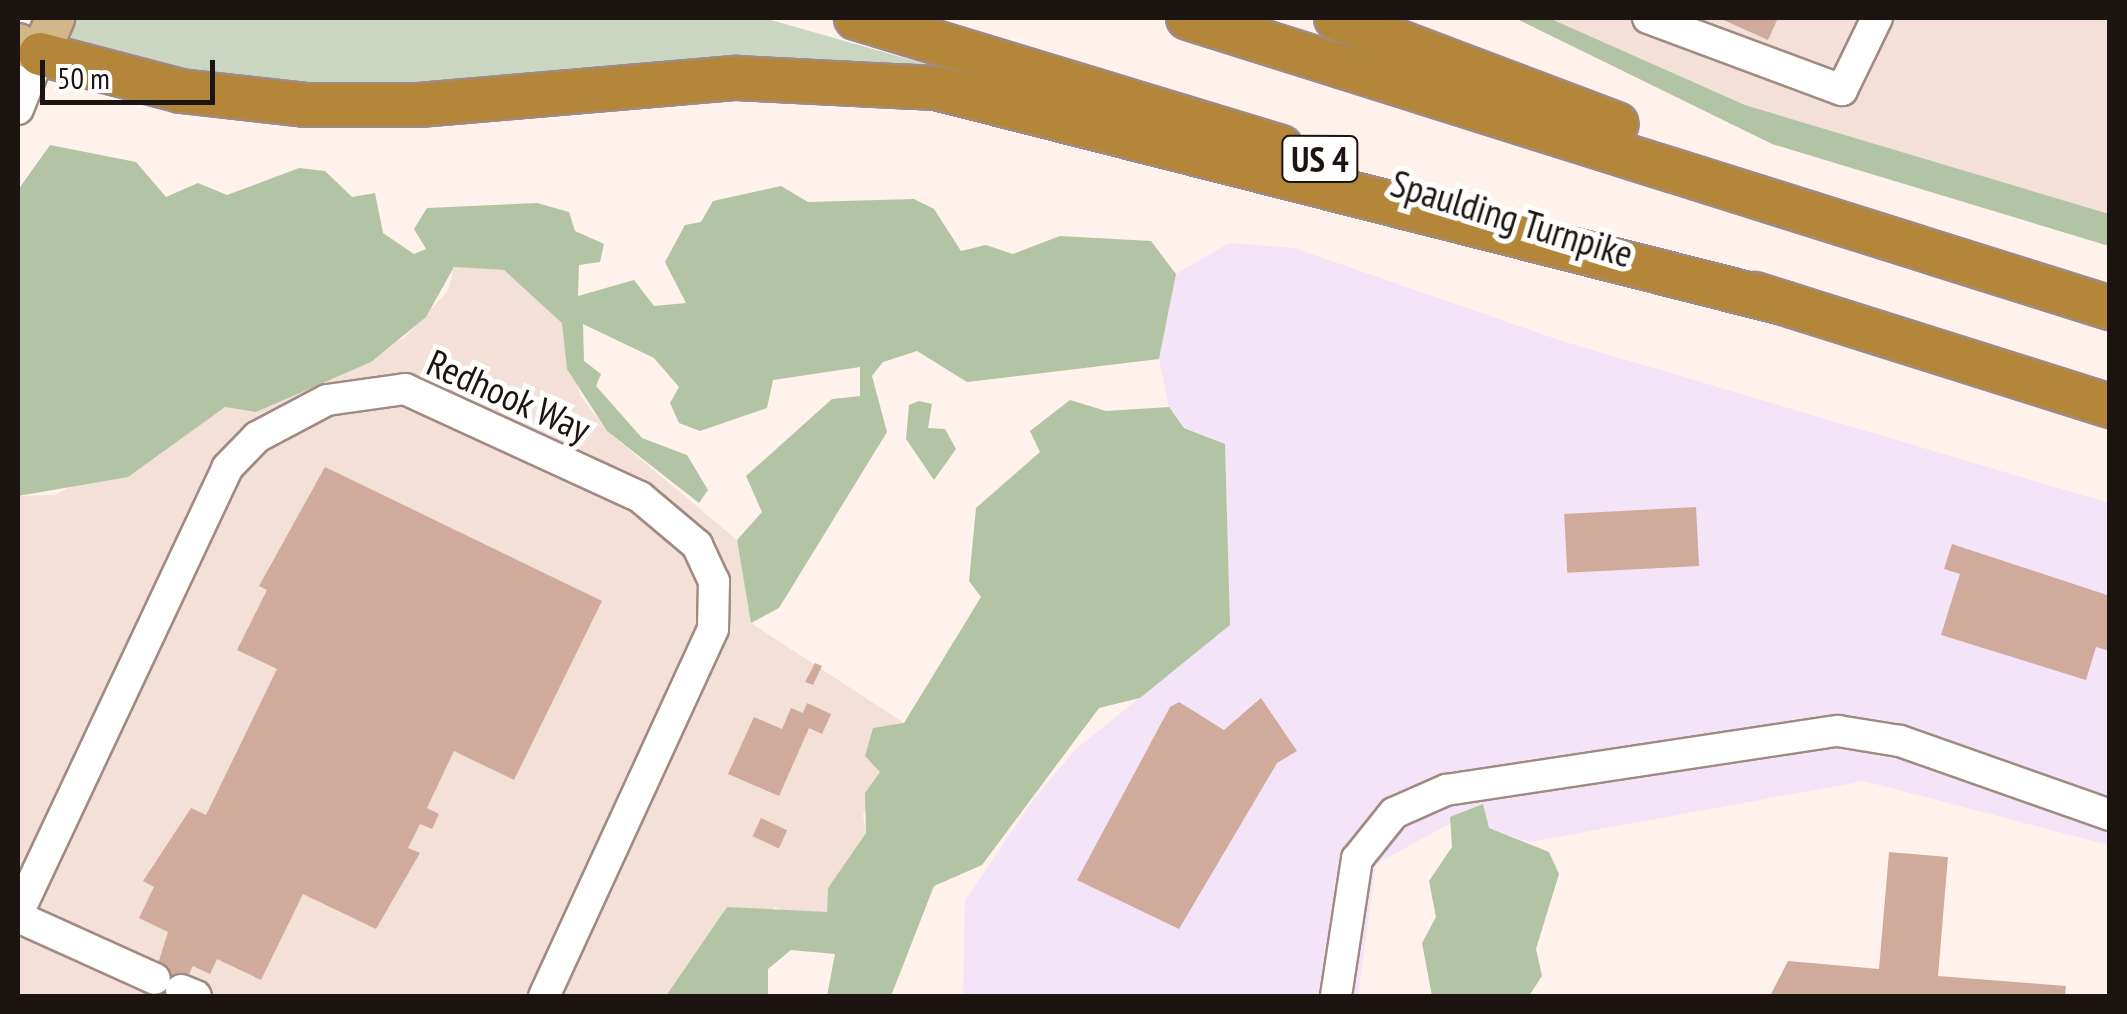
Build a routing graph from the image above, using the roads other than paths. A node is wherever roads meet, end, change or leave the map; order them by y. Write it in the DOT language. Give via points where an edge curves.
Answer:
graph roads {
  1 [pos="856,18"];
  2 [pos="1188,18"];
  3 [pos="1336,18"];
  4 [pos="1648,18"];
  5 [pos="1877,18"];
  6 [pos="38,38"];
  7 [pos="18,109"];
  8 [pos="1693,174"];
  9 [pos="1783,303"];
  10 [pos="2110,308"];
  11 [pos="2110,406"];
  12 [pos="2110,816"];
  13 [pos="18,915"];
  14 [pos="178,988"];
  15 [pos="544,996"];
  16 [pos="1336,996"];
  1 -- 9 [label="highway, Spaulding Turnpike / US 4"];
  2 -- 8 [label="highway"];
  3 -- 8 [label="highway" via="1608,118"];
  4 -- 5 [label="street" via="1842,90"];
  6 -- 7 [label="street"];
  6 -- 9 [label="highway" via="181,92 344,106 737,78 936,88"];
  8 -- 10 [label="highway"];
  9 -- 11 [label="highway, Spaulding Turnpike / US 4"];
  12 -- 16 [label="street" via="1900,741 1838,730 1446,790 1394,813 1357,859"];
  13 -- 14 [label="street, Redhook Way"];
  13 -- 15 [label="street, Redhook Way" via="227,468 289,418 366,391 405,389 640,497 687,534 714,581 713,630"];
}
